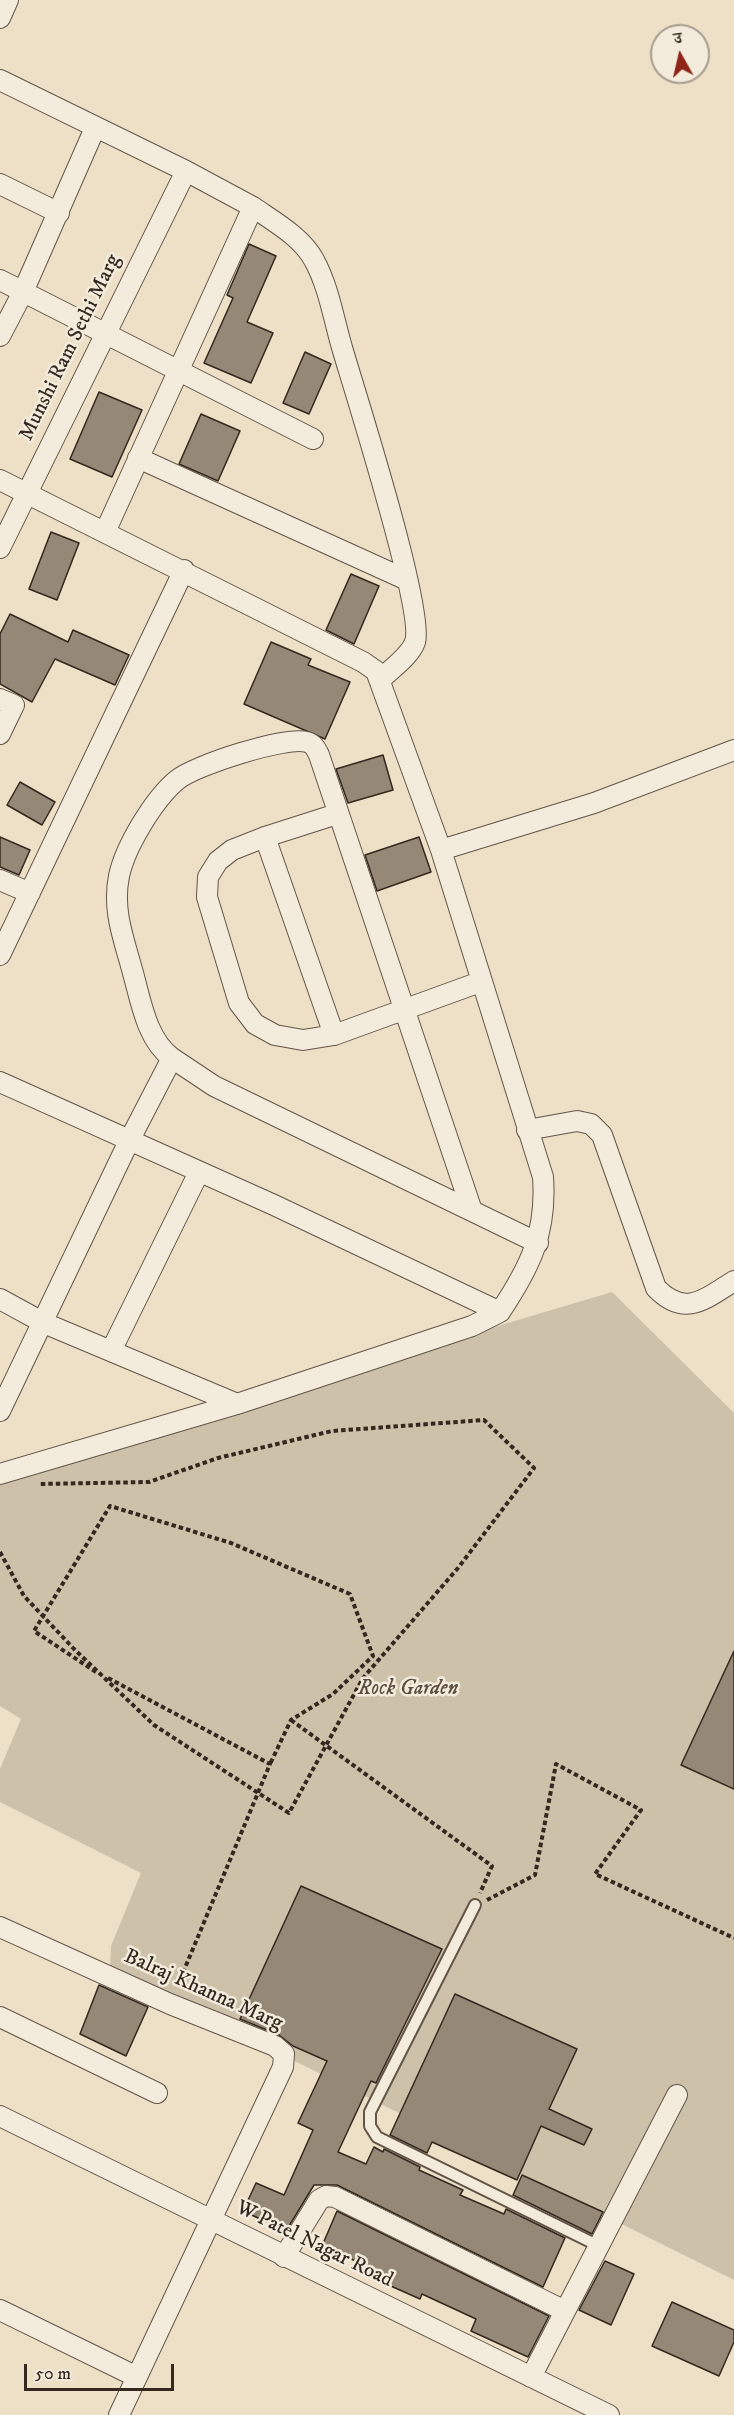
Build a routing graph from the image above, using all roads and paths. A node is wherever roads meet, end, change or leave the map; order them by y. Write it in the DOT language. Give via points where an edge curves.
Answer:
graph roads {
  1 [pos="8,0"];
  2 [pos="0,18"];
  3 [pos="0,80"];
  4 [pos="95,128"];
  5 [pos="186,171"];
  6 [pos="0,184"];
  7 [pos="253,207"];
  8 [pos="59,213"];
  9 [pos="0,280"];
  10 [pos="23,292"];
  11 [pos="104,334"];
  12 [pos="0,336"];
  13 [pos="177,370"];
  14 [pos="313,439"];
  15 [pos="138,458"];
  16 [pos="0,480"];
  17 [pos="27,493"];
  18 [pos="105,532"];
  19 [pos="0,548"];
  20 [pos="184,570"];
  21 [pos="407,580"];
  22 [pos="381,679"];
  23 [pos="0,699"];
  24 [pos="0,734"];
  25 [pos="734,750"];
  26 [pos="337,814"];
  27 [pos="265,837"];
  28 [pos="441,850"];
  29 [pos="0,880"];
  30 [pos="30,893"];
  31 [pos="0,955"];
  32 [pos="480,982"];
  33 [pos="406,1010"];
  34 [pos="334,1035"];
  35 [pos="172,1058"];
  36 [pos="0,1082"];
  37 [pos="527,1130"];
  38 [pos="129,1141"];
  39 [pos="199,1172"];
  40 [pos="472,1210"];
  41 [pos="538,1243"];
  42 [pos="734,1281"];
  43 [pos="0,1299"];
  44 [pos="500,1312"];
  45 [pos="44,1323"];
  46 [pos="111,1351"];
  47 [pos="237,1404"];
  48 [pos="1,1405"];
  49 [pos="0,1474"];
  50 [pos="34,1484"];
  51 [pos="0,1552"];
  52 [pos="291,1720"];
  53 [pos="270,1764"];
  54 [pos="475,1905"];
  55 [pos="0,1928"];
  56 [pos="734,1938"];
  57 [pos="170,2004"];
  58 [pos="0,2017"];
  59 [pos="157,2093"];
  60 [pos="677,2095"];
  61 [pos="0,2116"];
  62 [pos="211,2222"];
  63 [pos="599,2246"];
  64 [pos="284,2257"];
  65 [pos="0,2310"];
  66 [pos="565,2311"];
  67 [pos="137,2377"];
  68 [pos="531,2377"];
  69 [pos="119,2415"];
  70 [pos="609,2415"];
  1 -- 2 [label="street"];
  3 -- 4 [label="street"];
  4 -- 5 [label="street"];
  4 -- 8 [label="street"];
  5 -- 7 [label="street"];
  5 -- 11 [label="street, Munshi Ram Sethi Marg"];
  6 -- 8 [label="street"];
  7 -- 13 [label="street"];
  7 -- 21 [label="street" via="298,241 317,265"];
  8 -- 10 [label="street"];
  9 -- 10 [label="street"];
  10 -- 11 [label="street"];
  10 -- 12 [label="street"];
  11 -- 13 [label="street"];
  11 -- 17 [label="street, Munshi Ram Sethi Marg"];
  13 -- 14 [label="street"];
  13 -- 15 [label="street"];
  15 -- 18 [label="street"];
  15 -- 21 [label="street"];
  16 -- 17 [label="street"];
  17 -- 18 [label="street"];
  17 -- 19 [label="street, Munshi Ram Sethi Marg"];
  18 -- 20 [label="street"];
  20 -- 22 [label="street" via="363,662"];
  20 -- 30 [label="street"];
  21 -- 22 [label="street" via="415,642"];
  22 -- 28 [label="street"];
  23 -- 24 [label="street" via="14,705"];
  25 -- 28 [label="street" via="594,803"];
  26 -- 27 [label="street"];
  26 -- 33 [label="street"];
  26 -- 35 [label="street" via="319,755 314,745 301,741 228,757 178,779 136,835 123,861 115,910 142,1008 161,1050"];
  27 -- 34 [label="street"];
  27 -- 34 [label="street" via="232,850 218,861 208,877 207,897 240,1003 255,1024 275,1035 303,1040"];
  28 -- 32 [label="street"];
  29 -- 30 [label="street"];
  30 -- 31 [label="street"];
  32 -- 33 [label="street"];
  32 -- 37 [label="street"];
  33 -- 34 [label="street"];
  33 -- 40 [label="street"];
  35 -- 38 [label="street"];
  35 -- 40 [label="street" via="214,1086"];
  36 -- 38 [label="street"];
  37 -- 41 [label="street" via="543,1177 543,1222"];
  37 -- 42 [label="street" via="577,1121 591,1124 602,1135 656,1288 668,1300 682,1304 700,1302"];
  38 -- 39 [label="street"];
  38 -- 45 [label="street"];
  39 -- 44 [label="street"];
  39 -- 46 [label="street"];
  40 -- 41 [label="street"];
  41 -- 44 [label="street" via="522,1280"];
  43 -- 45 [label="street"];
  44 -- 47 [label="street" via="472,1326"];
  45 -- 46 [label="street"];
  45 -- 48 [label="street"];
  46 -- 47 [label="street"];
  47 -- 49 [label="street"];
  50 -- 51 [label="path" via="149,1482 218,1458 332,1431 484,1420 534,1468 458,1568 363,1678 289,1813 154,1725 24,1596"];
  52 -- 53 [label="path"];
  52 -- 53 [label="path" via="333,1694 373,1656 350,1594 231,1543 110,1506 34,1631 97,1673"];
  52 -- 54 [label="path" via="492,1866"];
  53 -- 57 [label="path"];
  54 -- 56 [label="path" via="535,1875 556,1764 640,1810 595,1874"];
  54 -- 63 [label="lane" via="370,2112 369,2126 377,2137"];
  55 -- 57 [label="street, Balraj Khanna Marg"];
  57 -- 62 [label="street, Balraj Khanna Marg" via="275,2046 284,2054 283,2067"];
  58 -- 59 [label="street"];
  60 -- 63 [label="street"];
  61 -- 62 [label="street, W Patel Nagar Road"];
  62 -- 64 [label="street, W Patel Nagar Road"];
  62 -- 67 [label="street"];
  63 -- 66 [label="street"];
  64 -- 66 [label="street" via="319,2200 335,2197"];
  64 -- 68 [label="street, W Patel Nagar Road"];
  65 -- 67 [label="street"];
  66 -- 68 [label="street"];
  67 -- 69 [label="street"];
  68 -- 70 [label="street, W Patel Nagar Road"];
}
